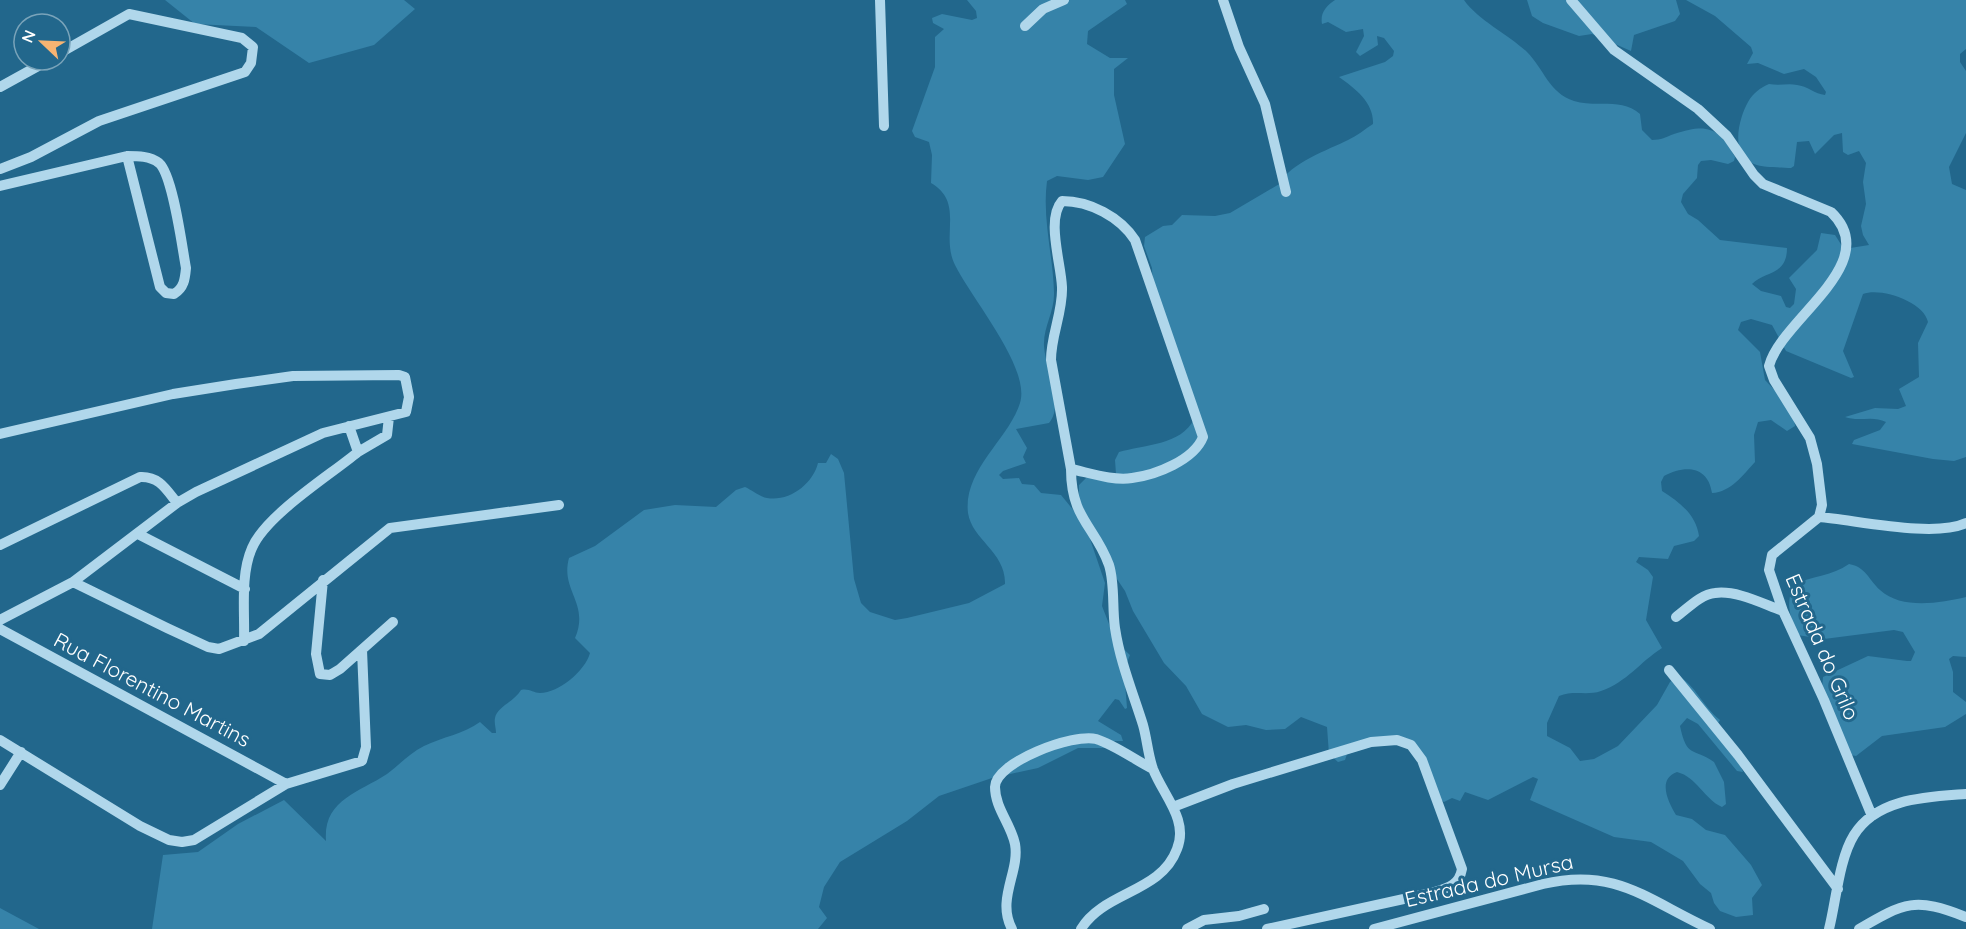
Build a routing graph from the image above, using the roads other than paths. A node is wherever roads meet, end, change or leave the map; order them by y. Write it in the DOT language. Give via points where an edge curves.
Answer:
graph roads {
  1 [pos="880,0"];
  2 [pos="1064,0"];
  3 [pos="1223,0"];
  4 [pos="1571,0"];
  5 [pos="1025,26"];
  6 [pos="72,47"];
  7 [pos="27,72"];
  8 [pos="0,87"];
  9 [pos="884,126"];
  10 [pos="128,156"];
  11 [pos="0,169"];
  12 [pos="0,186"];
  13 [pos="1286,192"];
  14 [pos="389,417"];
  15 [pos="349,426"];
  16 [pos="0,434"];
  17 [pos="358,452"];
  18 [pos="1071,469"];
  19 [pos="177,503"];
  20 [pos="559,505"];
  21 [pos="1819,517"];
  22 [pos="1966,523"];
  23 [pos="138,534"];
  24 [pos="0,545"];
  25 [pos="323,580"];
  26 [pos="74,582"];
  27 [pos="245,589"];
  28 [pos="1783,611"];
  29 [pos="1676,617"];
  30 [pos="0,620"];
  31 [pos="393,621"];
  32 [pos="0,629"];
  33 [pos="244,641"];
  34 [pos="362,650"];
  35 [pos="1670,670"];
  36 [pos="0,740"];
  37 [pos="21,752"];
  38 [pos="1153,769"];
  39 [pos="0,784"];
  40 [pos="286,784"];
  41 [pos="1966,794"];
  42 [pos="1173,807"];
  43 [pos="1872,816"];
  44 [pos="1838,889"];
  45 [pos="1263,909"];
  46 [pos="1966,917"];
  47 [pos="1012,929"];
  48 [pos="1082,929"];
  49 [pos="1187,929"];
  50 [pos="1267,929"];
  51 [pos="1374,929"];
  52 [pos="1710,929"];
  53 [pos="1829,929"];
  54 [pos="1859,929"];
  1 -- 9 [label="street"];
  2 -- 5 [label="street" via="1043,9"];
  3 -- 13 [label="street" via="1265,104"];
  4 -- 21 [label="street" via="1614,50 1698,109 1727,136 1763,184 1831,212 1839,220 1845,233 1845,250 1836,275 1778,345 1769,366 1774,381 1810,438 1822,488"];
  6 -- 11 [label="street" via="129,14 242,38 254,52 245,72 99,121"];
  7 -- 8 [label="street"];
  10 -- 10 [label="street" via="152,159 164,170 186,268 180,290 174,294 160,287"];
  10 -- 12 [label="street"];
  14 -- 15 [label="street"];
  14 -- 16 [label="street" via="406,412 408,406 408,380 399,375 293,376 173,394"];
  14 -- 17 [label="street" via="387,435"];
  15 -- 17 [label="street"];
  15 -- 19 [label="street" via="301,442"];
  17 -- 27 [label="street" via="266,527 251,550"];
  18 -- 18 [label="street" via="1051,360 1062,306 1054,217 1062,201 1075,201 1117,219 1135,240 1203,437 1189,456 1132,478"];
  18 -- 38 [label="street" via="1071,487 1078,510 1108,565 1115,629"];
  19 -- 23 [label="street"];
  19 -- 24 [label="street" via="157,481 140,477"];
  20 -- 25 [label="street" via="390,528"];
  21 -- 22 [label="street" via="1915,528 1950,528"];
  21 -- 28 [label="street, Estrada do Grilo" via="1769,560"];
  23 -- 26 [label="street"];
  23 -- 27 [label="street"];
  25 -- 33 [label="street" via="259,634"];
  25 -- 34 [label="street" via="316,662 320,674 330,675"];
  26 -- 30 [label="street"];
  26 -- 33 [label="street" via="208,647 219,649"];
  27 -- 33 [label="street"];
  28 -- 29 [label="street" via="1715,592"];
  28 -- 43 [label="street, Estrada do Grilo"];
  31 -- 34 [label="street"];
  32 -- 40 [label="street, Rua Florentino Martins"];
  34 -- 40 [label="street" via="366,747 362,761"];
  35 -- 44 [label="street"];
  36 -- 37 [label="street"];
  37 -- 39 [label="street"];
  37 -- 40 [label="street" via="140,826 175,841 194,840"];
  38 -- 42 [label="street"];
  38 -- 47 [label="street" via="1095,739 1080,738 1006,767 998,775 997,799 1015,844 1006,917"];
  41 -- 43 [label="street" via="1918,798"];
  42 -- 48 [label="street" via="1180,836 1174,857 1152,881 1098,909"];
  42 -- 50 [label="street" via="1233,784 1371,742 1397,740 1411,745 1422,760 1462,869 1460,878 1453,886 1431,893"];
  43 -- 44 [label="street" via="1853,836"];
  44 -- 53 [label="street"];
  45 -- 49 [label="street" via="1204,920"];
  46 -- 54 [label="street" via="1941,907 1913,903"];
  51 -- 52 [label="street, Estrada do Mursa" via="1553,881 1591,878 1649,897"];
}
